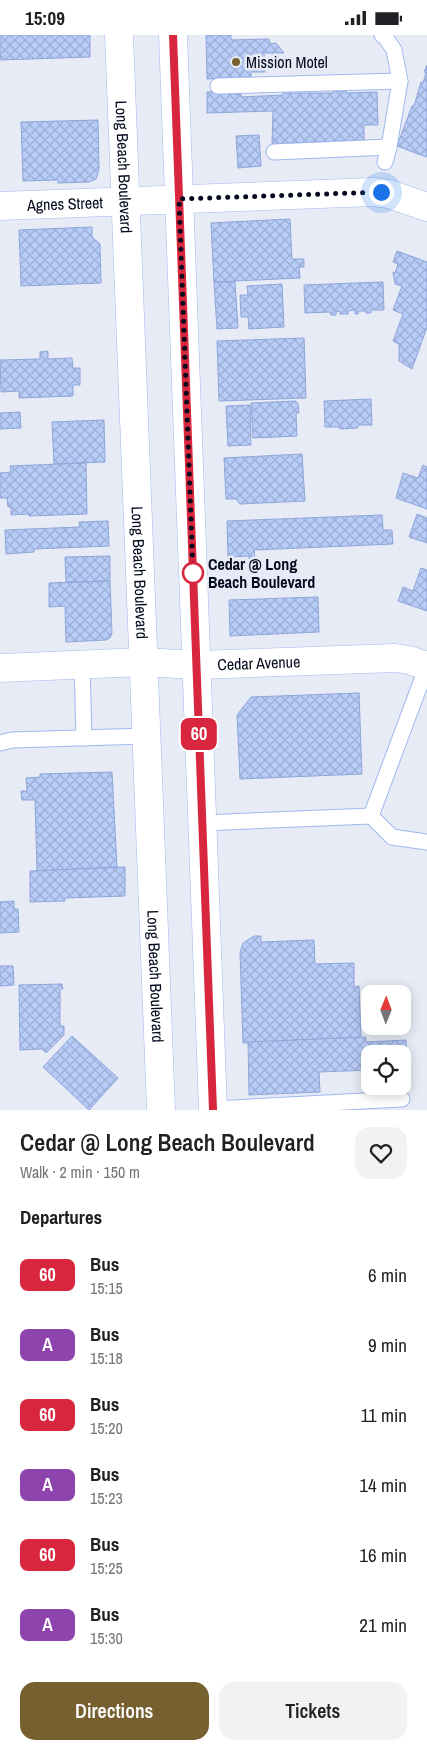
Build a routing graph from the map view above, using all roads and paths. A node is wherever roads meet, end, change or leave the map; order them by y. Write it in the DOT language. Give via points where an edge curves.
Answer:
graph roads {
  1 [pos="119,35"];
  2 [pos="173,35"];
  3 [pos="382,35"];
  4 [pos="400,81"];
  5 [pos="218,86"];
  6 [pos="274,152"];
  7 [pos="179,199"];
  8 [pos="126,201"];
  9 [pos="0,206"];
  10 [pos="427,207"];
  11 [pos="143,662"];
  12 [pos="82,665"];
  13 [pos="196,665"];
  14 [pos="427,666"];
  15 [pos="0,668"];
  16 [pos="146,736"];
  17 [pos="84,738"];
  18 [pos="0,743"];
  19 [pos="371,817"];
  20 [pos="202,823"];
  21 [pos="427,841"];
  22 [pos="402,1099"];
  23 [pos="337,1106"];
  24 [pos="213,1109"];
  25 [pos="161,1110"];
  1 -- 8 [label="main road, Long Beach Boulevard"];
  2 -- 7 [label="main road"];
  3 -- 4 [label="lane" via="394,50"];
  4 -- 5 [label="lane"];
  4 -- 6 [label="lane" via="387,155"];
  7 -- 8 [label="main road, Agnes Street"];
  7 -- 10 [label="main road, Agnes Street" via="373,192"];
  7 -- 13 [label="main road"];
  8 -- 9 [label="main road, Agnes Street"];
  8 -- 11 [label="main road, Long Beach Boulevard"];
  11 -- 12 [label="main road, Cedar Avenue"];
  11 -- 13 [label="main road, Cedar Avenue"];
  11 -- 16 [label="main road, Long Beach Boulevard"];
  12 -- 15 [label="main road, Cedar Avenue"];
  12 -- 17 [label="lane"];
  13 -- 14 [label="main road, Cedar Avenue" via="394,658"];
  13 -- 20 [label="main road"];
  14 -- 19 [label="lane"];
  16 -- 17 [label="lane"];
  16 -- 25 [label="main road, Long Beach Boulevard"];
  17 -- 18 [label="lane"];
  19 -- 20 [label="lane"];
  19 -- 21 [label="lane" via="392,837"];
  20 -- 24 [label="main road"];
  22 -- 23 [label="lane"];
  23 -- 24 [label="lane"];
}
